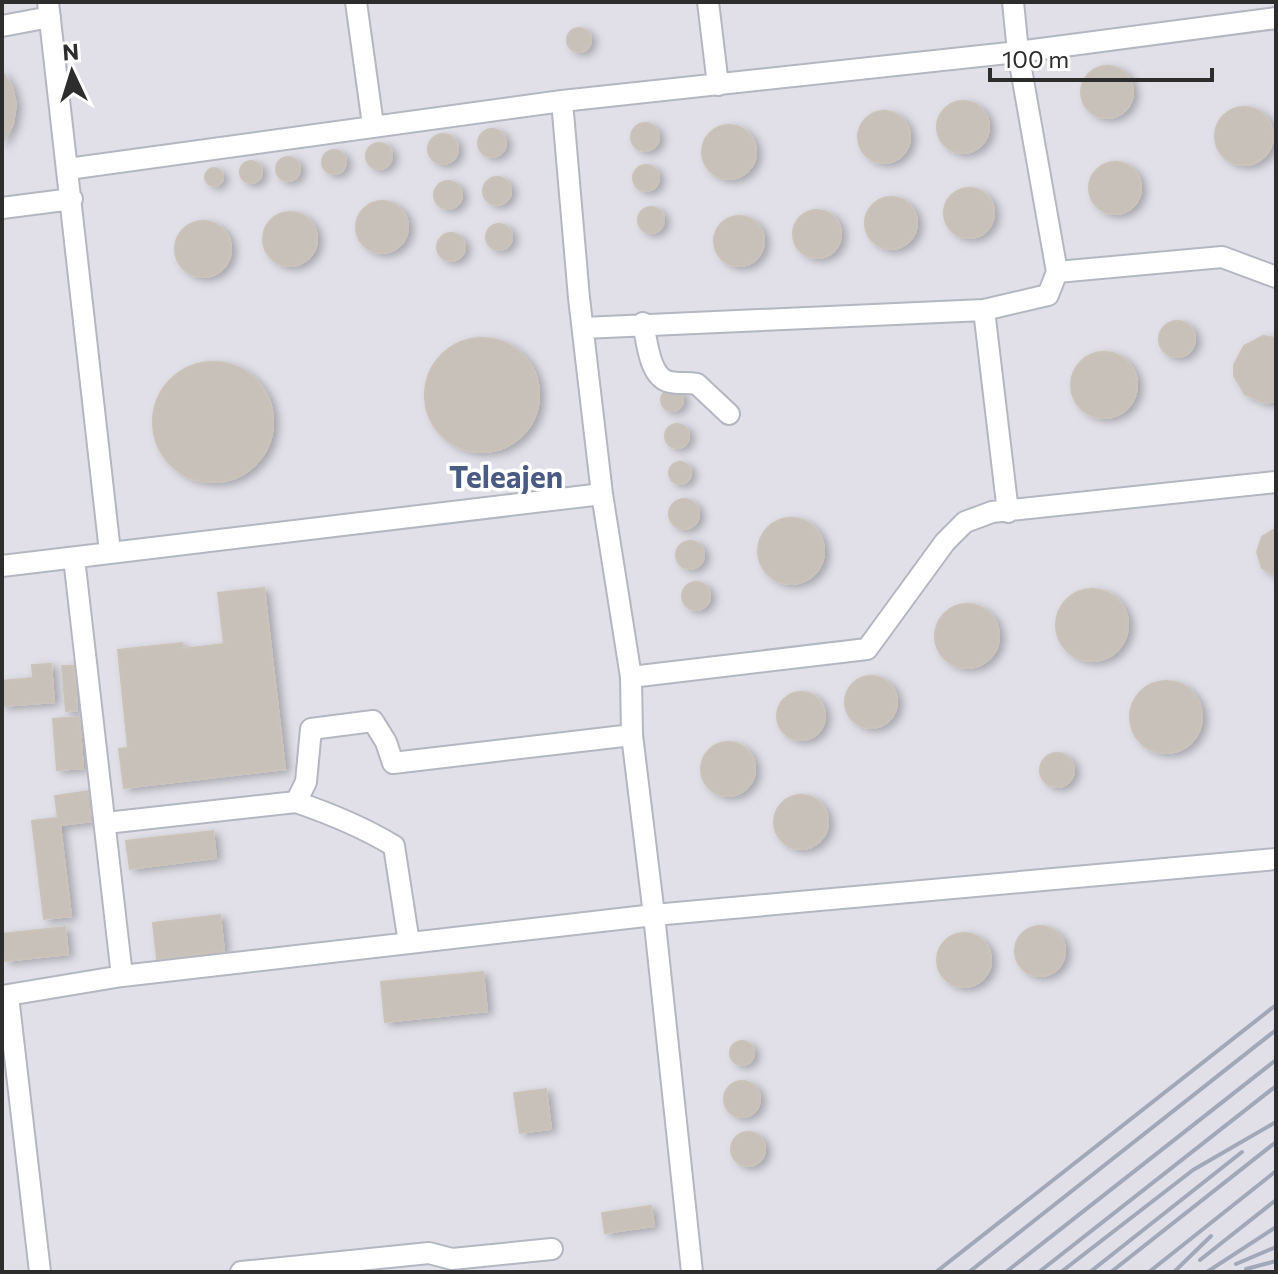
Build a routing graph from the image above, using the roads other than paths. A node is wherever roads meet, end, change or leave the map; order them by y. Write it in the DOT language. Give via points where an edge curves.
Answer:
graph roads {
  1 [pos="356,2"];
  2 [pos="708,2"];
  3 [pos="1013,2"];
  4 [pos="49,10"];
  5 [pos="1276,18"];
  6 [pos="2,26"];
  7 [pos="1018,52"];
  8 [pos="718,85"];
  9 [pos="562,101"];
  10 [pos="373,125"];
  11 [pos="68,169"];
  12 [pos="72,199"];
  13 [pos="2,208"];
  14 [pos="1057,272"];
  15 [pos="1276,277"];
  16 [pos="984,310"];
  17 [pos="643,323"];
  18 [pos="583,328"];
  19 [pos="729,414"];
  20 [pos="1276,482"];
  21 [pos="602,494"];
  22 [pos="1008,512"];
  23 [pos="110,552"];
  24 [pos="74,558"];
  25 [pos="2,566"];
  26 [pos="631,677"];
  27 [pos="632,735"];
  28 [pos="296,802"];
  29 [pos="106,823"];
  30 [pos="1276,859"];
  31 [pos="654,915"];
  32 [pos="409,943"];
  33 [pos="122,976"];
  34 [pos="5,996"];
  35 [pos="552,1249"];
  36 [pos="452,1266"];
  37 [pos="40,1272"];
  38 [pos="241,1272"];
  39 [pos="692,1272"];
  1 -- 10 [label="lane"];
  2 -- 8 [label="lane"];
  3 -- 7 [label="lane"];
  4 -- 6 [label="lane"];
  4 -- 11 [label="lane"];
  5 -- 7 [label="lane"];
  7 -- 8 [label="lane"];
  7 -- 14 [label="lane"];
  8 -- 9 [label="lane"];
  9 -- 10 [label="lane"];
  9 -- 18 [label="lane"];
  10 -- 11 [label="lane"];
  11 -- 12 [label="lane"];
  12 -- 13 [label="lane"];
  12 -- 23 [label="lane"];
  14 -- 15 [label="lane" via="1222,257"];
  14 -- 16 [label="lane" via="1048,295"];
  16 -- 17 [label="lane"];
  16 -- 22 [label="lane"];
  17 -- 18 [label="lane"];
  17 -- 19 [label="lane" via="661,377 697,384"];
  18 -- 21 [label="lane"];
  20 -- 22 [label="lane"];
  21 -- 23 [label="lane"];
  21 -- 26 [label="lane"];
  22 -- 26 [label="lane" via="965,522 867,649"];
  23 -- 24 [label="lane"];
  24 -- 25 [label="lane"];
  24 -- 29 [label="lane"];
  26 -- 27 [label="lane"];
  27 -- 28 [label="lane" via="393,763 373,721 311,729 306,782"];
  27 -- 31 [label="lane"];
  28 -- 29 [label="lane"];
  28 -- 32 [label="lane" via="365,828 394,846"];
  29 -- 33 [label="lane"];
  30 -- 31 [label="lane"];
  31 -- 32 [label="lane"];
  31 -- 39 [label="lane"];
  32 -- 33 [label="lane"];
  33 -- 34 [label="lane"];
  34 -- 37 [label="lane"];
  35 -- 36 [label="lane"];
  36 -- 38 [label="lane" via="429,1253"];
}
